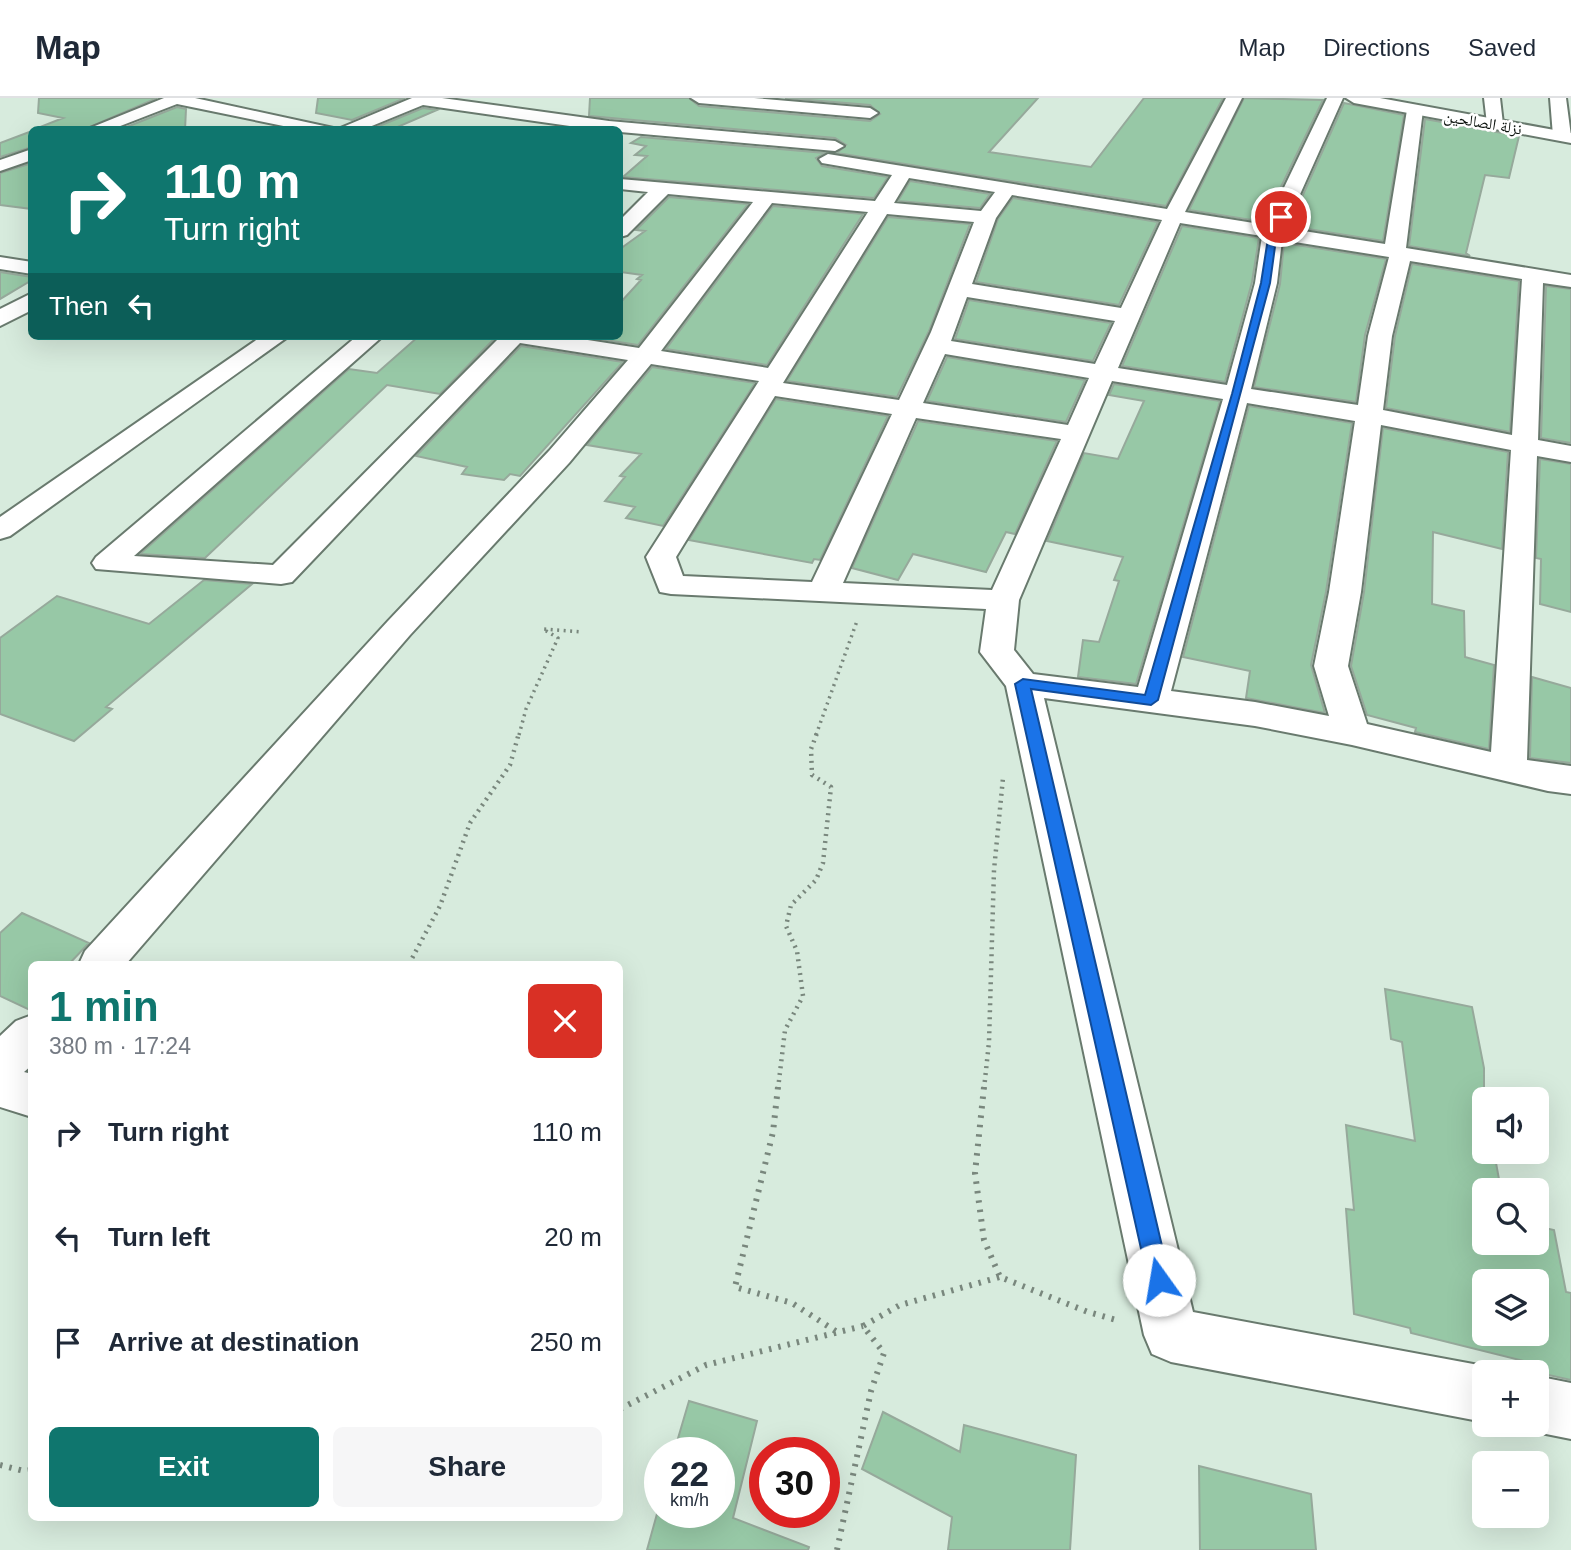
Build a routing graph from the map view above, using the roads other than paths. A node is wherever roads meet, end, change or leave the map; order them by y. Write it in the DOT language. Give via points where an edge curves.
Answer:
graph roads {
  1 [pos="373,98"];
  2 [pos="699,98"];
  3 [pos="881,98"];
  4 [pos="1234,98"];
  5 [pos="1335,98"];
  6 [pos="1354,98"];
  7 [pos="1492,98"];
  8 [pos="1558,98"];
  9 [pos="178,99"];
  10 [pos="1372,100"];
  11 [pos="420,101"];
  12 [pos="1415,110"];
  13 [pos="632,112"];
  14 [pos="870,119"];
  15 [pos="1495,124"];
  16 [pos="104,126"];
  17 [pos="311,126"];
  18 [pos="362,126"];
  19 [pos="602,126"];
  20 [pos="611,126"];
  21 [pos="623,129"];
  22 [pos="1567,137"];
  23 [pos="28,156"];
  24 [pos="825,158"];
  25 [pos="2,166"];
  26 [pos="904,171"];
  27 [pos="623,184"];
  28 [pos="663,188"];
  29 [pos="1008,188"];
  30 [pos="783,194"];
  31 [pos="881,207"];
  32 [pos="1173,216"];
  33 [pos="986,217"];
  34 [pos="623,228"];
  35 [pos="1273,232"];
  36 [pos="1398,253"];
  37 [pos="0,262"];
  38 [pos="28,267"];
  39 [pos="1533,275"];
  40 [pos="1571,281"];
  41 [pos="960,289"];
  42 [pos="28,302"];
  43 [pos="1127,316"];
  44 [pos="0,319"];
  45 [pos="271,340"];
  46 [pos="366,340"];
  47 [pos="512,340"];
  48 [pos="542,340"];
  49 [pos="936,346"];
  50 [pos="645,356"];
  51 [pos="1104,373"];
  52 [pos="772,382"];
  53 [pos="1237,394"];
  54 [pos="909,410"];
  55 [pos="1369,415"];
  56 [pos="1078,433"];
  57 [pos="1525,446"];
  58 [pos="1571,454"];
  59 [pos="0,530"];
  60 [pos="823,592"];
  61 [pos="1003,600"];
  62 [pos="1023,684"];
  63 [pos="1151,700"];
  64 [pos="1352,733"];
  65 [pos="1508,768"];
  66 [pos="1571,780"];
  67 [pos="103,961"];
  68 [pos="28,1039"];
  69 [pos="0,1065"];
  70 [pos="0,1086"];
  71 [pos="28,1095"];
  72 [pos="1472,1392"];
  73 [pos="1549,1407"];
  74 [pos="1571,1411"];
  1 -- 11 [label="street"];
  2 -- 14 [label="street"];
  3 -- 14 [label="street"];
  4 -- 32 [label="street"];
  5 -- 35 [label="street"];
  6 -- 10 [label="street, نزلة الصالحين"];
  7 -- 15 [label="street"];
  8 -- 22 [label="street"];
  9 -- 16 [label="street"];
  9 -- 17 [label="street"];
  10 -- 12 [label="street, نزلة الصالحين"];
  11 -- 18 [label="street"];
  11 -- 19 [label="street"];
  12 -- 15 [label="street, نزلة الصالحين"];
  12 -- 36 [label="street" via="1395,247"];
  13 -- 20 [label="street"];
  14 -- 24 [label="street"];
  15 -- 22 [label="street, نزلة الصالحين"];
  21 -- 24 [label="street"];
  23 -- 25 [label="street"];
  24 -- 26 [label="street"];
  26 -- 29 [label="street"];
  26 -- 31 [label="street"];
  27 -- 28 [label="street"];
  28 -- 30 [label="street"];
  28 -- 34 [label="street"];
  29 -- 32 [label="street"];
  29 -- 33 [label="street"];
  30 -- 31 [label="street"];
  30 -- 50 [label="street"];
  31 -- 33 [label="street"];
  31 -- 52 [label="street"];
  32 -- 35 [label="street"];
  32 -- 43 [label="street"];
  33 -- 41 [label="street"];
  35 -- 36 [label="street"];
  35 -- 53 [label="street" via="1266,283"];
  36 -- 39 [label="street"];
  36 -- 55 [label="street"];
  37 -- 38 [label="street"];
  39 -- 40 [label="street"];
  39 -- 57 [label="street"];
  41 -- 43 [label="street"];
  41 -- 49 [label="street"];
  42 -- 44 [label="street"];
  43 -- 51 [label="street"];
  45 -- 59 [label="street"];
  46 -- 47 [label="street" via="107,563 281,575"];
  48 -- 50 [label="street"];
  49 -- 51 [label="street"];
  49 -- 54 [label="street"];
  50 -- 52 [label="street"];
  50 -- 67 [label="street"];
  51 -- 53 [label="street"];
  51 -- 56 [label="street"];
  52 -- 54 [label="street"];
  52 -- 60 [label="street" via="661,557 671,585"];
  53 -- 55 [label="street"];
  53 -- 63 [label="street"];
  54 -- 56 [label="street"];
  54 -- 60 [label="street"];
  55 -- 57 [label="street"];
  55 -- 64 [label="street" via="1331,666"];
  56 -- 61 [label="street"];
  57 -- 58 [label="street"];
  57 -- 65 [label="street"];
  60 -- 61 [label="street"];
  61 -- 62 [label="street" via="997,652"];
  62 -- 63 [label="street"];
  62 -- 72 [label="street" via="1171,1335"];
  63 -- 64 [label="street"];
  64 -- 65 [label="street"];
  65 -- 66 [label="street"];
  68 -- 69 [label="street"];
  70 -- 71 [label="street"];
  73 -- 74 [label="street"];
}
